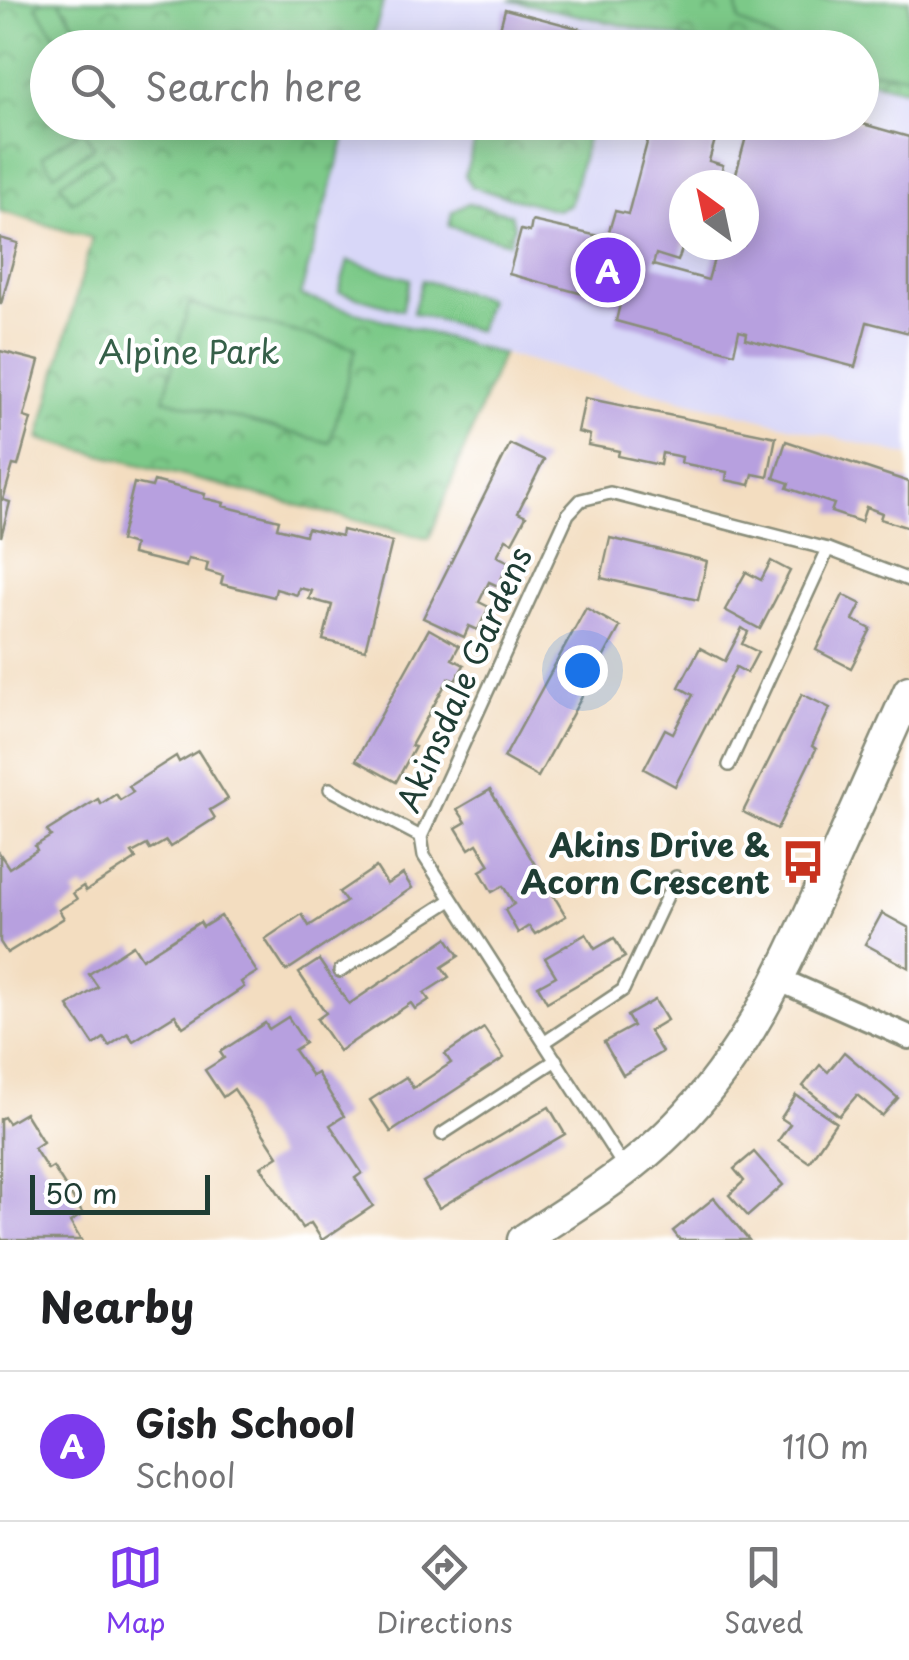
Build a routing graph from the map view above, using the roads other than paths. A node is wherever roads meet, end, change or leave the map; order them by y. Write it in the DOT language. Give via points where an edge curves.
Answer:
graph roads {
  1 [pos="828,549"];
  2 [pos="909,580"];
  3 [pos="909,690"];
  4 [pos="728,765"];
  5 [pos="330,789"];
  6 [pos="421,837"];
  7 [pos="676,877"];
  8 [pos="451,900"];
  9 [pos="340,971"];
  10 [pos="780,980"];
  11 [pos="909,1037"];
  12 [pos="545,1042"];
  13 [pos="556,1060"];
  14 [pos="442,1134"];
  15 [pos="626,1171"];
  16 [pos="523,1240"];
  1 -- 2 [label="lane, Akinsdale Gardens"];
  1 -- 4 [label="lane"];
  1 -- 6 [label="lane, Akinsdale Gardens" via="610,493 582,500 568,514"];
  3 -- 10 [label="street"];
  5 -- 6 [label="lane"];
  6 -- 8 [label="lane, Akinsdale Gardens" via="424,856"];
  7 -- 12 [label="lane" via="623,990"];
  8 -- 9 [label="lane"];
  8 -- 12 [label="lane, Akinsdale Gardens"];
  10 -- 11 [label="street"];
  10 -- 15 [label="street" via="716,1081"];
  12 -- 13 [label="lane, Akinsdale Gardens"];
  13 -- 14 [label="lane"];
  13 -- 15 [label="lane, Akinsdale Gardens"];
  15 -- 16 [label="street"];
}
